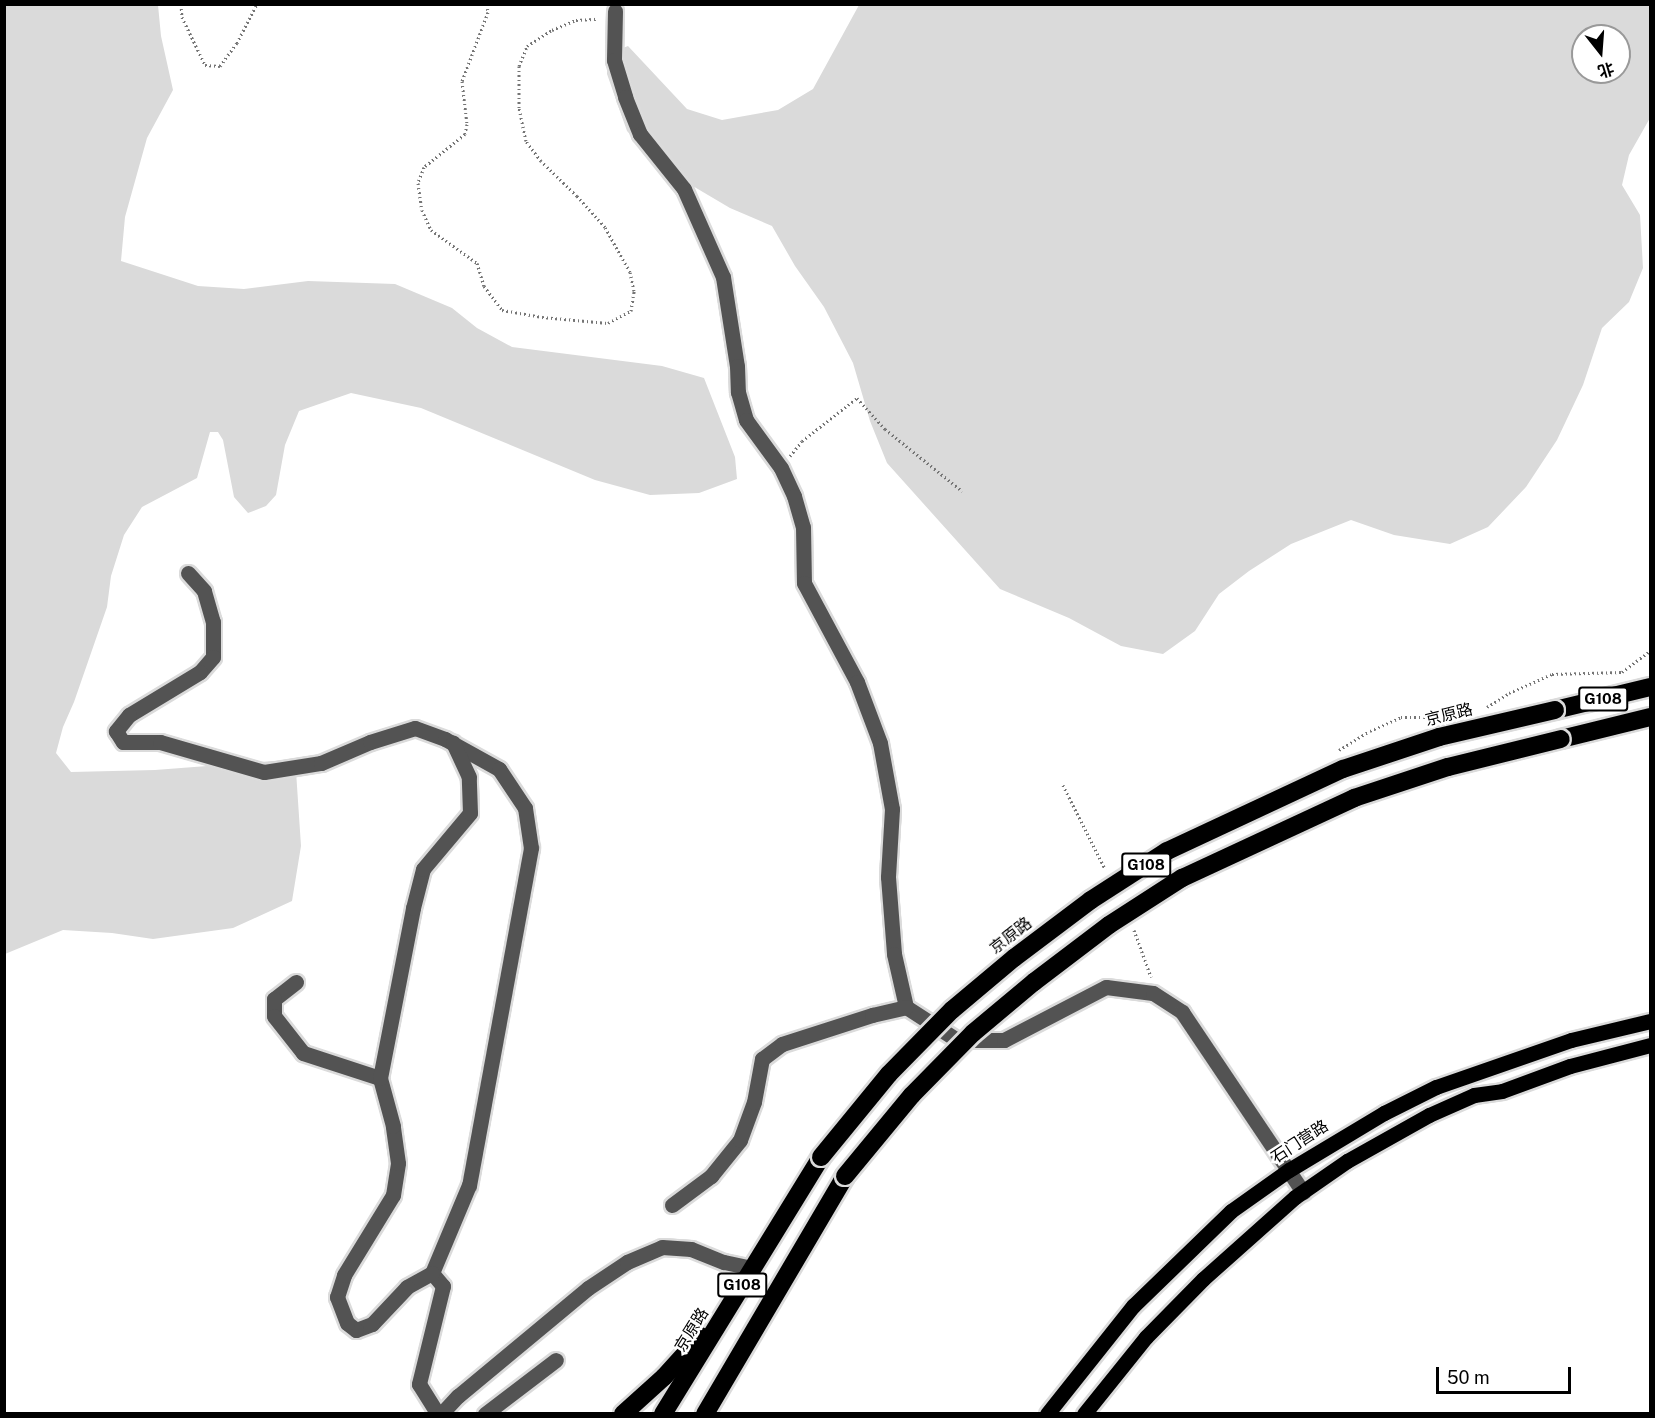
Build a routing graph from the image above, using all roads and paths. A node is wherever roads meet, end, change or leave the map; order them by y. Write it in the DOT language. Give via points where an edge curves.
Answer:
graph roads {
  1 [pos="181,4"];
  2 [pos="257,4"];
  3 [pos="487,4"];
  4 [pos="615,15"];
  5 [pos="781,468"];
  6 [pos="963,491"];
  7 [pos="188,573"];
  8 [pos="1650,687"];
  9 [pos="1650,717"];
  10 [pos="453,743"];
  11 [pos="297,982"];
  12 [pos="906,1007"];
  13 [pos="1650,1021"];
  14 [pos="1650,1044"];
  15 [pos="380,1078"];
  16 [pos="1289,1170"];
  17 [pos="1303,1192"];
  18 [pos="672,1205"];
  19 [pos="753,1268"];
  20 [pos="432,1273"];
  21 [pos="729,1306"];
  22 [pos="556,1360"];
  23 [pos="1070,1386"];
  24 [pos="1051,1412"];
  25 [pos="1087,1412"];
  26 [pos="440,1413"];
  27 [pos="485,1413"];
  28 [pos="623,1413"];
  29 [pos="663,1413"];
  30 [pos="705,1413"];
  1 -- 2 [label="path" via="182,17 205,65 220,66"];
  3 -- 4 [label="path" via="488,12 462,81 465,134 424,167 418,183 422,210 430,230 477,263 484,286 502,310 608,323 631,311 634,291 630,272 605,228 526,141 519,108 519,66 527,46 552,30 576,20"];
  4 -- 5 [label="street" via="614,60 626,97 640,134 684,189 723,277 743,411"];
  5 -- 6 [label="path" via="802,441 857,398 885,429"];
  5 -- 12 [label="street" via="803,527 804,583 857,682 880,743 892,809 888,877 894,954"];
  7 -- 10 [label="street" via="204,591 213,622 213,657 200,672 129,715 116,731 123,742 160,742 264,772 321,763 415,728"];
  8 -- 19 [label="highway, 京原路 / G108, bridge" via="1438,737 1343,768 1167,851 1082,906 952,1010 889,1074 821,1157"];
  9 -- 30 [label="highway, G108, bridge" via="1448,767 1354,798 1182,878 1109,925 973,1033 912,1095 845,1176"];
  10 -- 15 [label="street" via="469,777 470,813 423,869"];
  10 -- 20 [label="street" via="500,769 525,808 531,848 469,1185"];
  11 -- 15 [label="street" via="274,999 274,1016 303,1053"];
  12 -- 16 [label="street" via="957,1040 1004,1040 1106,987 1153,993 1182,1012"];
  12 -- 18 [label="street" via="782,1044 762,1059 754,1102 740,1140 711,1176"];
  13 -- 16 [label="main road, 石门营路" via="1571,1041 1436,1087"];
  14 -- 17 [label="main road" via="1570,1066 1502,1091 1474,1095 1347,1161"];
  15 -- 20 [label="street" via="398,1162 393,1195 344,1275 337,1297 347,1323 356,1330 372,1324 407,1287"];
  16 -- 17 [label="street"];
  16 -- 23 [label="main road, 石门营路" via="1231,1211 1177,1262 1133,1306"];
  17 -- 25 [label="main road" via="1252,1234 1146,1337"];
  19 -- 21 [label="highway, 京原路 / G108"];
  19 -- 26 [label="street" via="691,1249 662,1247 627,1262 588,1288"];
  20 -- 26 [label="street" via="443,1286 419,1384"];
  21 -- 28 [label="highway" via="664,1377"];
  21 -- 29 [label="highway, 京原路 / G108"];
  22 -- 27 [label="street"];
  23 -- 24 [label="main road, 石门营路"];
  23 -- 25 [label="main road"];
}
